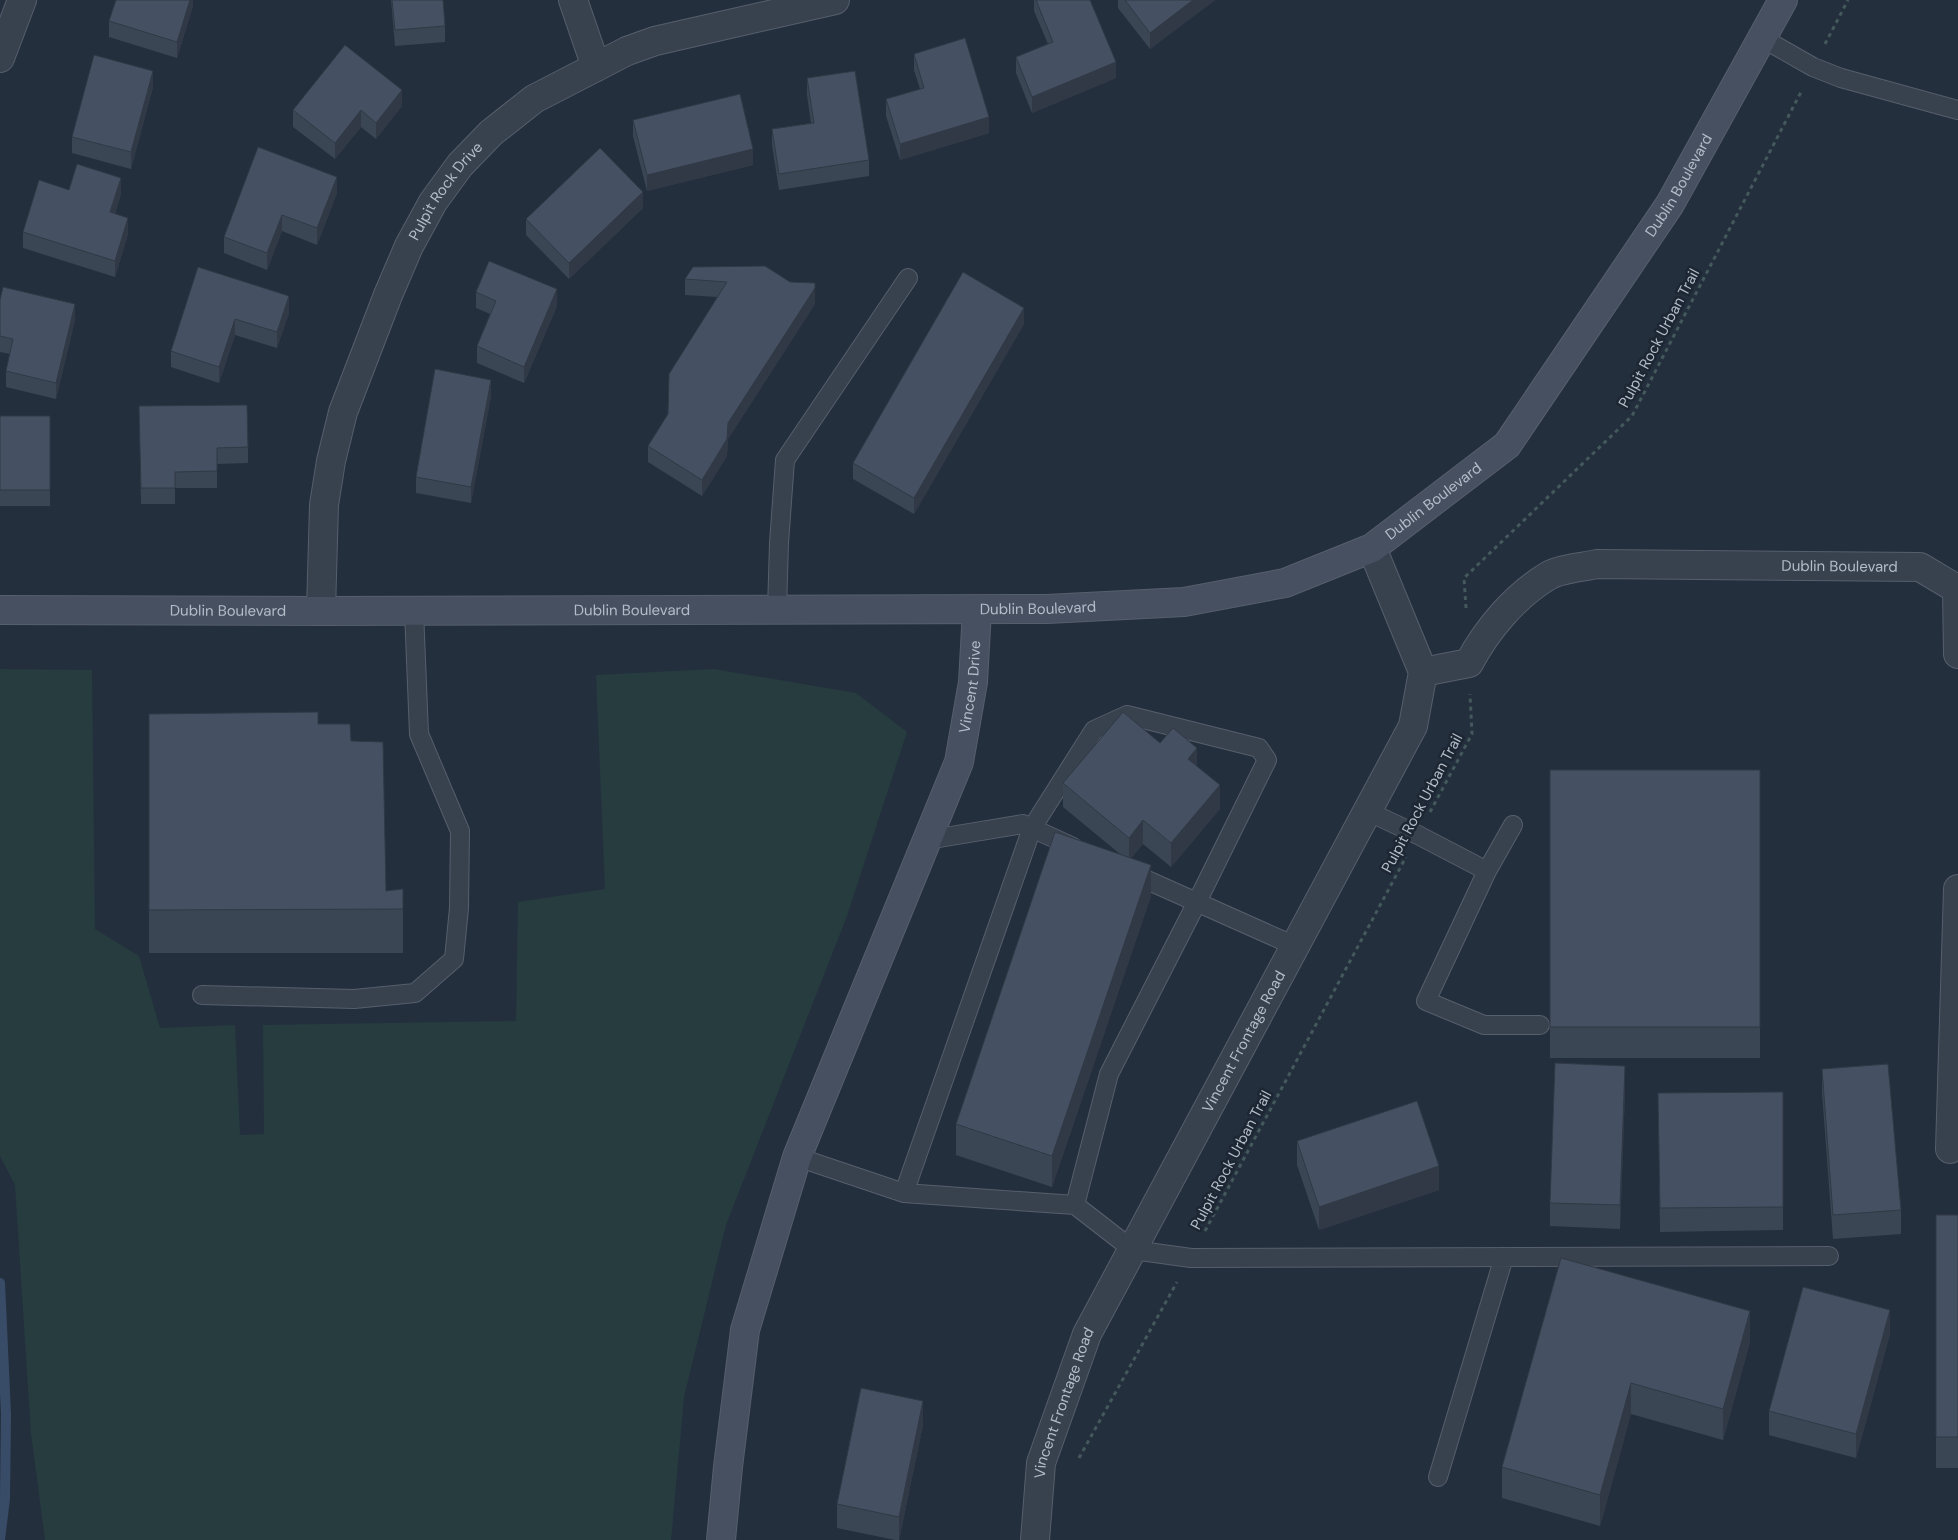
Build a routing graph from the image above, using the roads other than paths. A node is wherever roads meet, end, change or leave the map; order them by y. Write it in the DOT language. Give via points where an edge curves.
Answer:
graph roads {
  1 [pos="22,0"];
  2 [pos="573,0"];
  3 [pos="835,0"];
  4 [pos="1783,0"];
  5 [pos="1762,38"];
  6 [pos="0,58"];
  7 [pos="596,67"];
  8 [pos="1958,110"];
  9 [pos="908,278"];
  10 [pos="1372,548"];
  11 [pos="1957,587"];
  12 [pos="0,610"];
  13 [pos="777,610"];
  14 [pos="977,610"];
  15 [pos="414,611"];
  16 [pos="321,612"];
  17 [pos="1958,654"];
  18 [pos="1424,672"];
  19 [pos="1367,811"];
  20 [pos="1513,825"];
  21 [pos="1032,828"];
  22 [pos="927,840"];
  23 [pos="1085,852"];
  24 [pos="1111,864"];
  25 [pos="1487,871"];
  26 [pos="1958,889"];
  27 [pos="1197,902"];
  28 [pos="1295,946"];
  29 [pos="202,995"];
  30 [pos="1540,1025"];
  31 [pos="1950,1148"];
  32 [pos="797,1157"];
  33 [pos="904,1193"];
  34 [pos="1075,1205"];
  35 [pos="1133,1250"];
  36 [pos="1829,1256"];
  37 [pos="1504,1257"];
  38 [pos="1438,1478"];
  39 [pos="721,1540"];
  40 [pos="1035,1540"];
  1 -- 6 [label="street"];
  2 -- 7 [label="street"];
  3 -- 7 [label="street, Pulpit Rock Drive" via="655,41 627,50"];
  4 -- 5 [label="main road, Dublin Boulevard"];
  5 -- 8 [label="lane" via="1841,78"];
  5 -- 10 [label="main road, Dublin Boulevard" via="1670,204 1507,445"];
  7 -- 16 [label="street, Pulpit Rock Drive" via="534,99 491,133 460,165 409,246 343,412 331,461 324,505"];
  9 -- 13 [label="lane" via="785,460"];
  10 -- 14 [label="main road, Dublin Boulevard" via="1284,583 1184,602"];
  10 -- 18 [label="street"];
  11 -- 17 [label="street, Dublin Boulevard"];
  11 -- 18 [label="street, Dublin Boulevard" via="1920,567 1597,564 1550,575 1514,603 1482,639 1469,663"];
  12 -- 16 [label="main road, Dublin Boulevard"];
  13 -- 14 [label="main road, Dublin Boulevard"];
  13 -- 15 [label="main road, Dublin Boulevard"];
  14 -- 22 [label="main road, Vincent Drive" via="973,682 959,762"];
  15 -- 16 [label="main road, Dublin Boulevard"];
  15 -- 29 [label="lane" via="419,734 460,831 459,908 454,959 415,993 354,998"];
  18 -- 19 [label="street, Vincent Frontage Road" via="1412,726"];
  19 -- 25 [label="lane"];
  19 -- 28 [label="street, Vincent Frontage Road"];
  20 -- 25 [label="lane"];
  21 -- 22 [label="lane" via="1022,824"];
  21 -- 23 [label="lane"];
  21 -- 27 [label="lane" via="1094,730 1126,716 1259,748 1267,760"];
  21 -- 33 [label="lane"];
  22 -- 32 [label="main road, Vincent Drive"];
  24 -- 27 [label="lane"];
  25 -- 30 [label="lane" via="1426,1001 1484,1025"];
  26 -- 31 [label="street"];
  27 -- 28 [label="lane"];
  27 -- 34 [label="lane" via="1109,1074"];
  28 -- 35 [label="street, Vincent Frontage Road"];
  32 -- 33 [label="lane"];
  32 -- 39 [label="main road, Vincent Drive" via="745,1330"];
  33 -- 34 [label="lane"];
  34 -- 35 [label="lane"];
  35 -- 37 [label="lane" via="1191,1258"];
  35 -- 40 [label="street, Vincent Frontage Road" via="1088,1334 1041,1463"];
  36 -- 37 [label="lane"];
  37 -- 38 [label="lane"];
}
